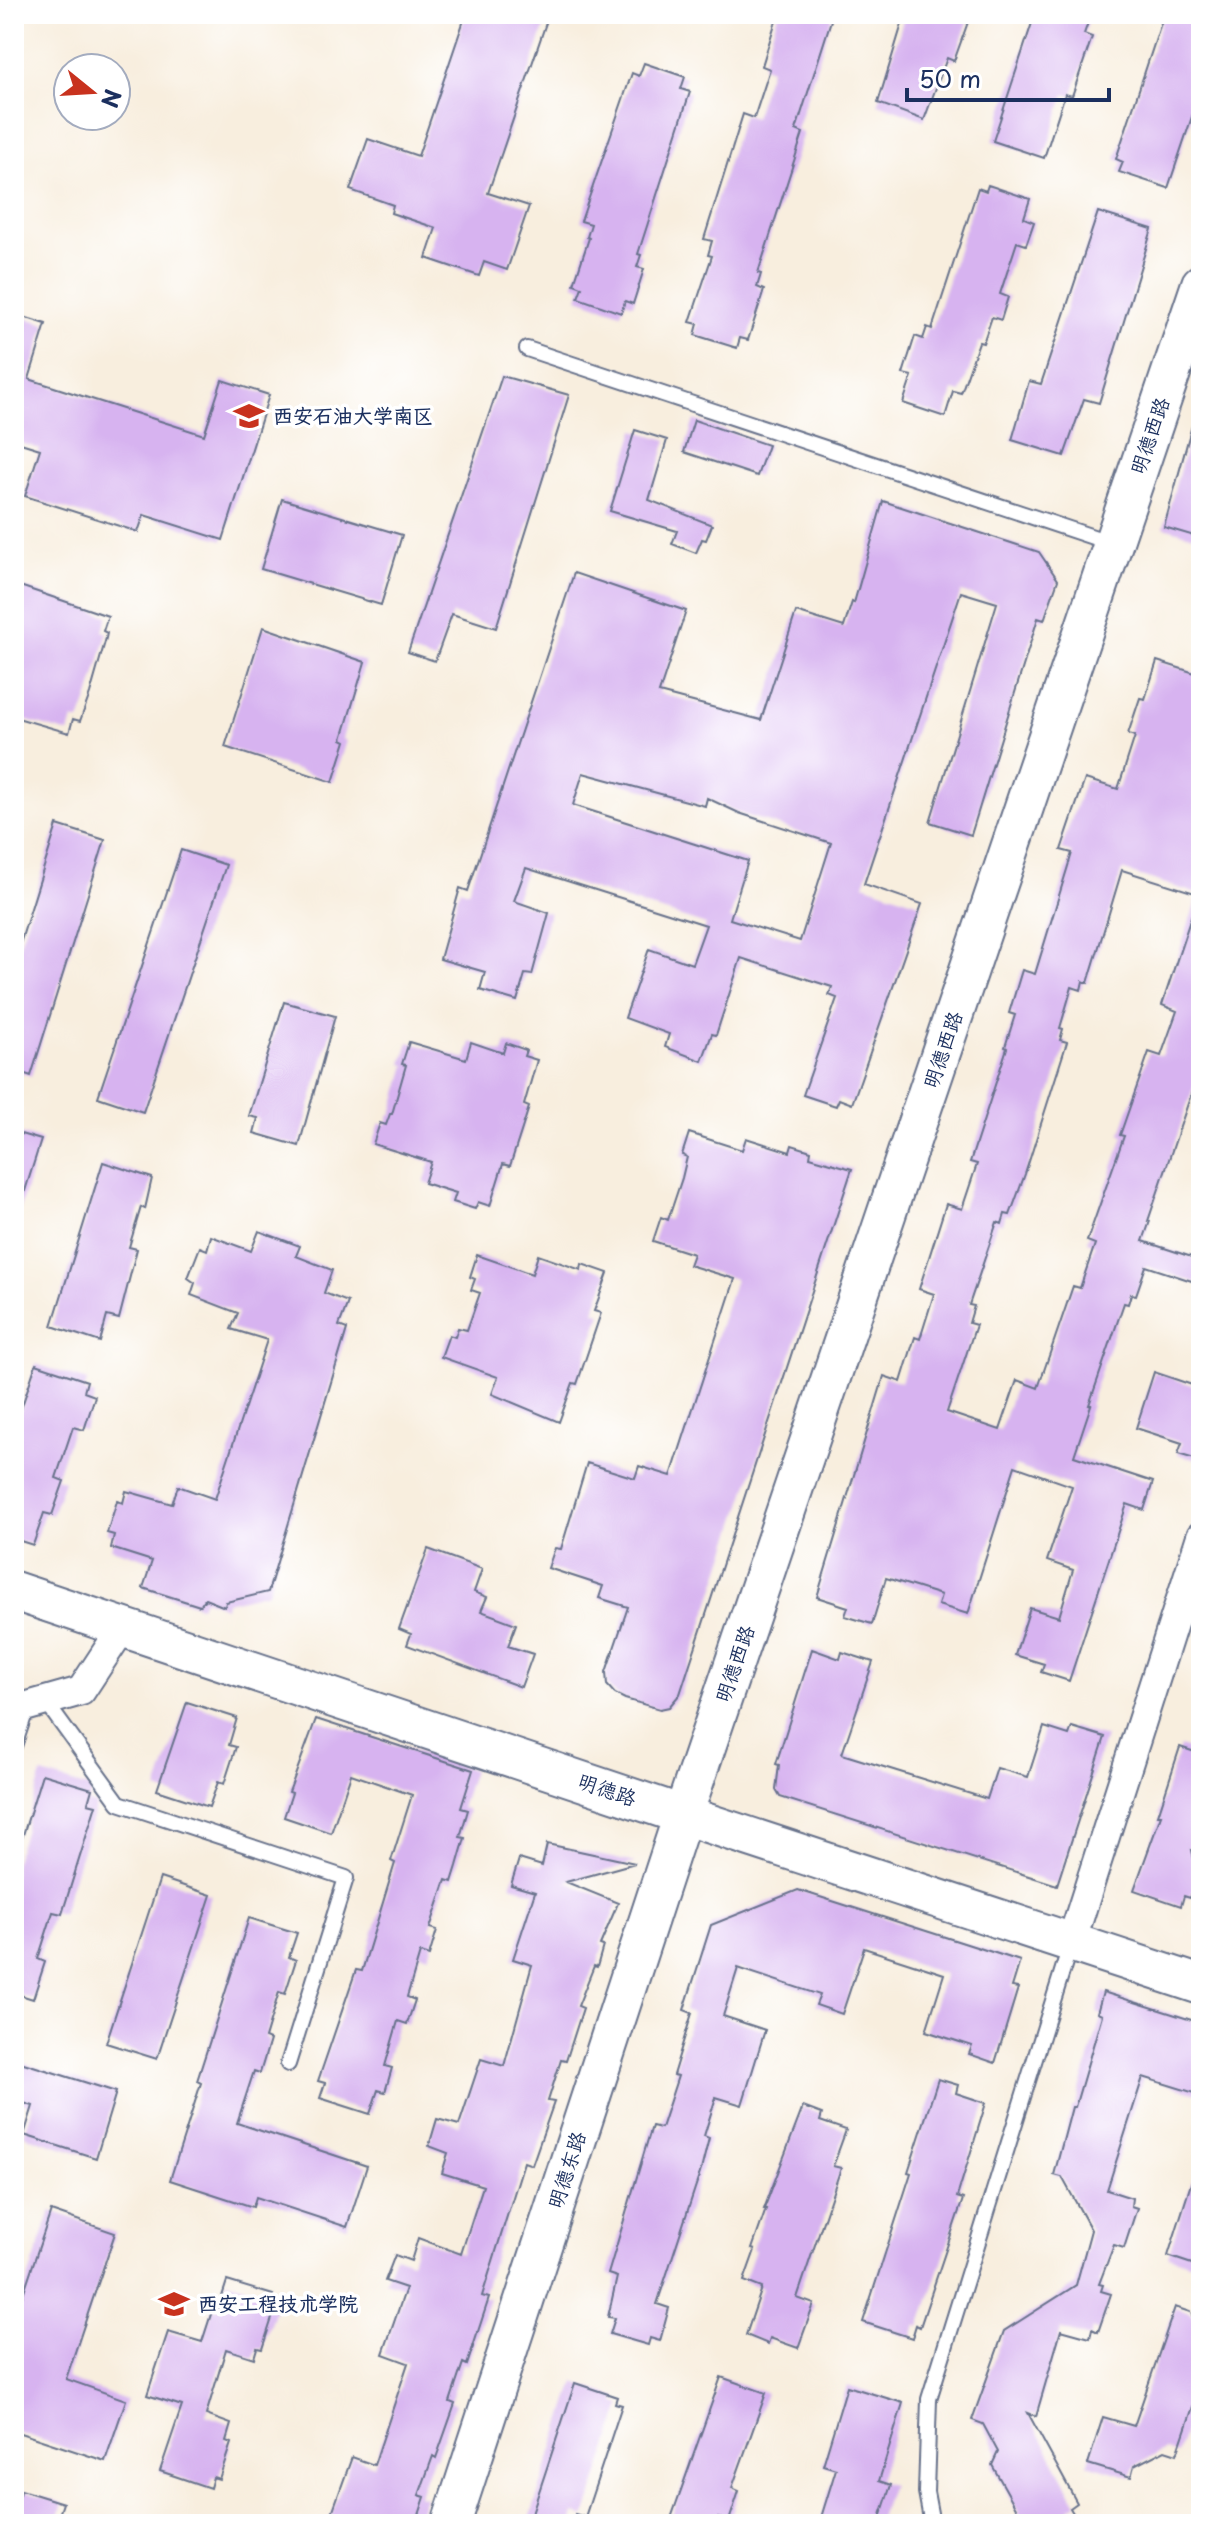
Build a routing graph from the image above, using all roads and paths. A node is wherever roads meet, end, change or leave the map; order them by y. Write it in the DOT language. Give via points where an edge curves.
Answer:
graph roads {
  1 [pos="1201,284"];
  2 [pos="527,349"];
  3 [pos="1114,544"];
  4 [pos="1201,1536"];
  5 [pos="14,1591"];
  6 [pos="123,1627"];
  7 [pos="29,1706"];
  8 [pos="14,1746"];
  9 [pos="683,1815"];
  10 [pos="1071,1943"];
  11 [pos="1201,1985"];
  12 [pos="288,2064"];
  13 [pos="451,2524"];
  14 [pos="932,2524"];
  1 -- 3 [label="street, 明德西路"];
  2 -- 3 [label="lane"];
  3 -- 9 [label="street, 明德西路"];
  4 -- 10 [label="street"];
  5 -- 6 [label="street, 明德路"];
  6 -- 7 [label="street" via="81,1691"];
  6 -- 9 [label="street, 明德路"];
  7 -- 8 [label="lane"];
  7 -- 12 [label="lane" via="119,1803 346,1878"];
  9 -- 10 [label="street, 明德路"];
  9 -- 13 [label="street, 明德东路"];
  10 -- 11 [label="street, 明德路"];
  10 -- 14 [label="lane" via="929,2399 926,2492"];
}
